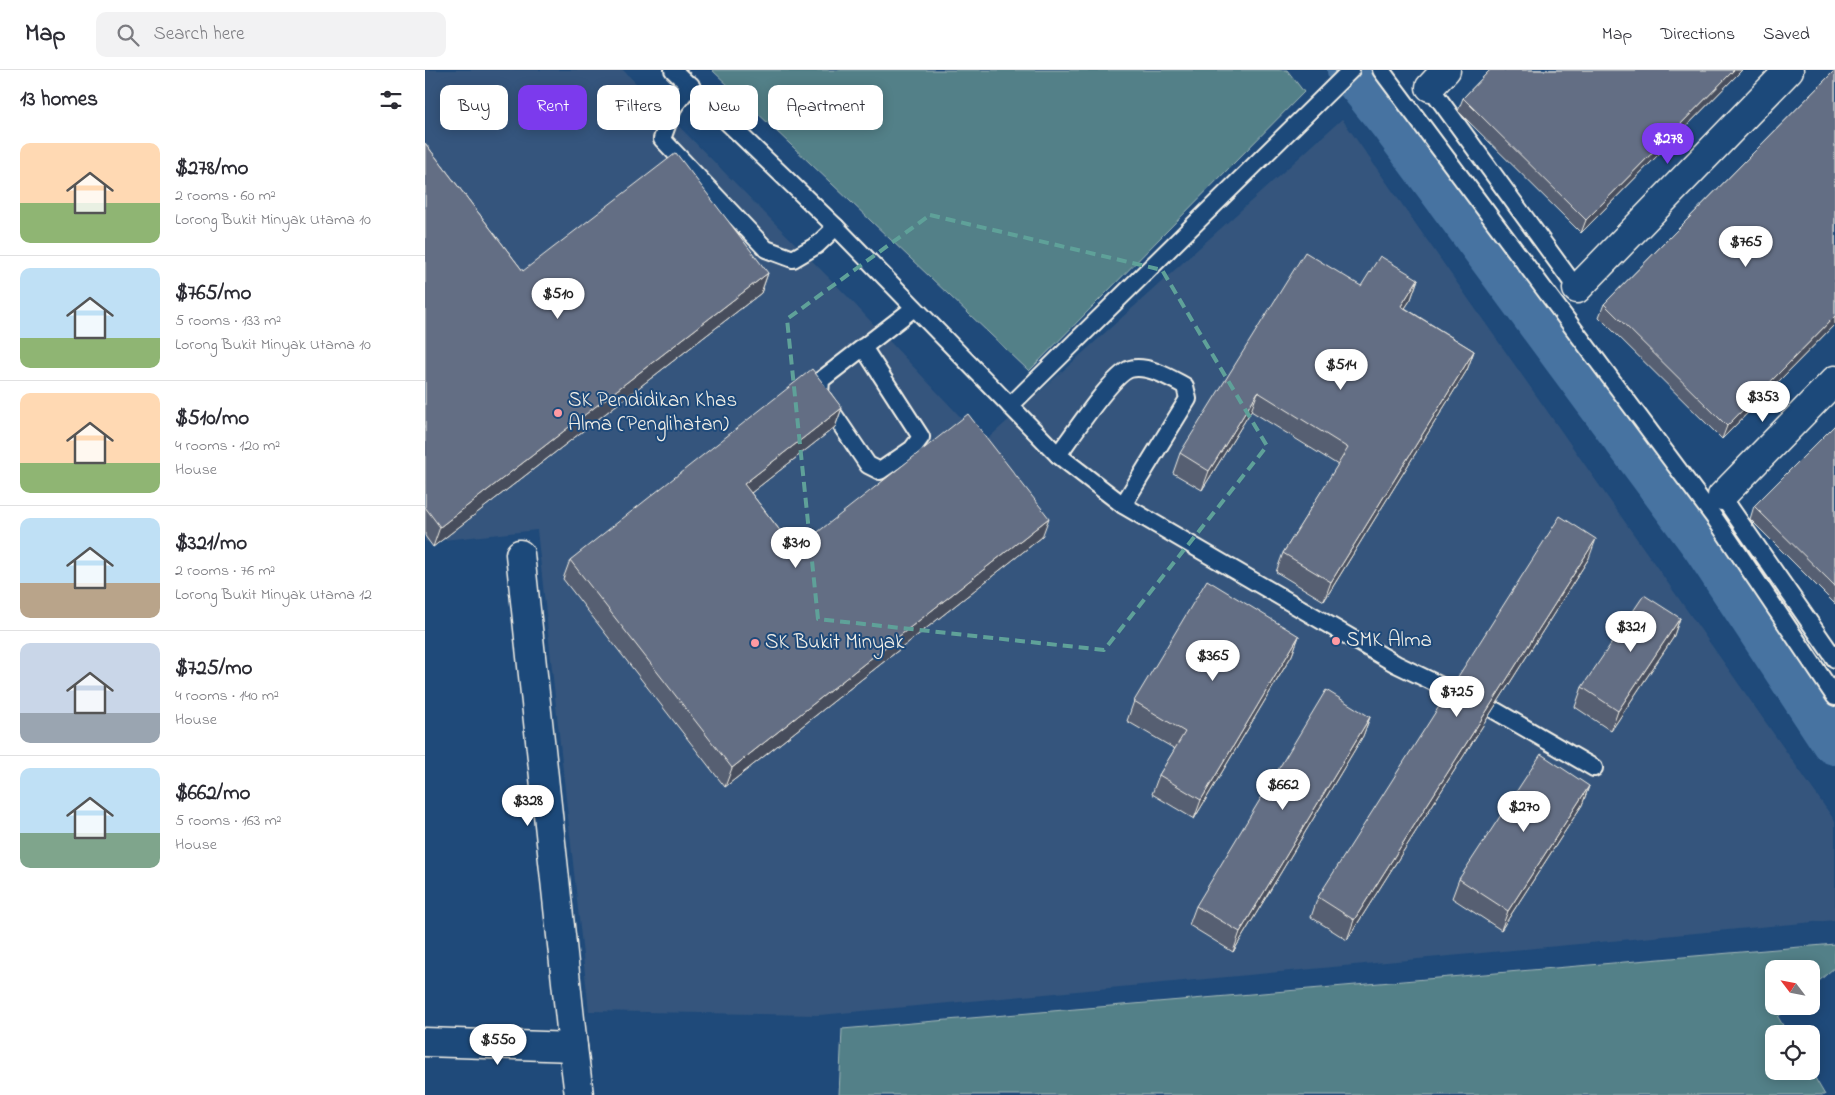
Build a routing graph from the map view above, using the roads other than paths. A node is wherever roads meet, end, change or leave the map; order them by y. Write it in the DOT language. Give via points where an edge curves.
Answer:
graph roads {
  1 [pos="673,70"];
  2 [pos="1351,70"];
  3 [pos="1381,70"];
  4 [pos="1789,70"];
  5 [pos="1438,78"];
  6 [pos="690,85"];
  7 [pos="690,87"];
  8 [pos="736,130"];
  9 [pos="836,228"];
  10 [pos="1577,289"];
  11 [pos="914,308"];
  12 [pos="863,348"];
  13 [pos="1835,380"];
  14 [pos="1010,406"];
  15 [pos="1057,455"];
  16 [pos="1722,496"];
  17 [pos="1123,505"];
  18 [pos="519,554"];
  19 [pos="1835,659"];
  20 [pos="1454,692"];
  21 [pos="1835,697"];
  22 [pos="1494,710"];
  23 [pos="1594,768"];
  24 [pos="425,1042"];
  25 [pos="573,1046"];
  26 [pos="579,1095"];
  1 -- 6 [label="lane"];
  2 -- 14 [label="lane"];
  3 -- 21 [label="lane" via="1716,520"];
  4 -- 10 [label="street"];
  5 -- 10 [label="lane"];
  7 -- 9 [label="lane" via="674,106 663,140 766,249 793,259 817,245"];
  8 -- 9 [label="lane"];
  9 -- 11 [label="lane"];
  11 -- 12 [label="lane"];
  11 -- 14 [label="lane"];
  12 -- 12 [label="lane" via="821,380 820,394 867,465 880,471 912,449 921,437"];
  13 -- 16 [label="street"];
  14 -- 15 [label="lane"];
  15 -- 17 [label="lane"];
  15 -- 17 [label="lane" via="1116,378 1131,369 1155,370 1185,386 1188,399"];
  16 -- 19 [label="lane"];
  17 -- 20 [label="lane" via="1396,664"];
  18 -- 25 [label="street"];
  22 -- 23 [label="lane"];
  24 -- 25 [label="street"];
  25 -- 26 [label="street"];
}
